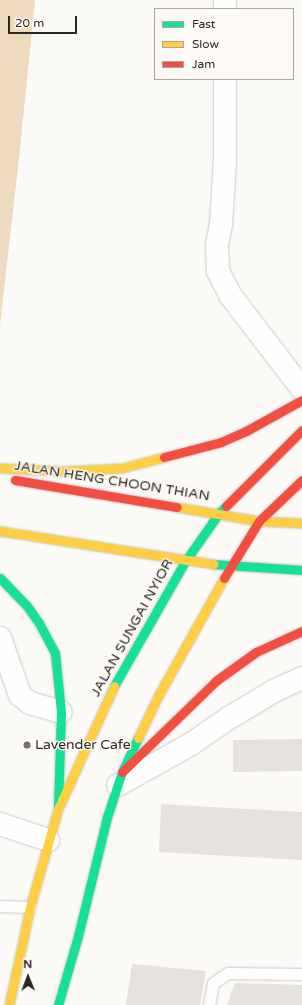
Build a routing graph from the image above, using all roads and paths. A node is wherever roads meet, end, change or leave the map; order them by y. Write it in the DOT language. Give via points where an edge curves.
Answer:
graph roads {
  1 [pos="225,80"];
  2 [pos="302,389"];
  3 [pos="302,400"];
  4 [pos="302,430"];
  5 [pos="0,468"];
  6 [pos="7,479"];
  7 [pos="302,480"];
  8 [pos="219,513"];
  9 [pos="259,521"];
  10 [pos="302,523"];
  11 [pos="0,531"];
  12 [pos="186,560"];
  13 [pos="231,566"];
  14 [pos="302,570"];
  15 [pos="0,578"];
  16 [pos="302,631"];
  17 [pos="0,638"];
  18 [pos="302,678"];
  19 [pos="61,712"];
  20 [pos="120,779"];
  21 [pos="58,810"];
  22 [pos="0,824"];
  23 [pos="48,840"];
  24 [pos="0,906"];
  25 [pos="30,907"];
  26 [pos="302,974"];
  27 [pos="0,991"];
  28 [pos="10,1000"];
  29 [pos="58,1005"];
  30 [pos="209,1005"];
  1 -- 2 [label="street" via="225,160 216,258 218,271 234,301"];
  3 -- 5 [label="main road" via="221,442 122,468 63,471"];
  4 -- 8 [label="main road, JALAN SUNGAI NYIOR"];
  6 -- 8 [label="main road, JALAN HENG CHOON THIAN"];
  7 -- 9 [label="main road"];
  8 -- 9 [label="main road, JALAN HENG CHOON THIAN"];
  8 -- 12 [label="main road, JALAN SUNGAI NYIOR"];
  9 -- 10 [label="main road, JALAN HENG CHOON THIAN"];
  9 -- 13 [label="main road"];
  11 -- 12 [label="main road"];
  12 -- 13 [label="main road"];
  12 -- 21 [label="main road, JALAN SUNGAI NYIOR" via="116,681"];
  13 -- 14 [label="main road"];
  13 -- 20 [label="main road" via="158,696"];
  15 -- 19 [label="main road" via="27,606 55,653"];
  16 -- 20 [label="main road" via="256,652 217,680"];
  17 -- 19 [label="street" via="20,695 30,703"];
  18 -- 20 [label="street" via="274,691 191,744"];
  19 -- 21 [label="main road"];
  20 -- 29 [label="main road" via="107,818"];
  21 -- 23 [label="main road, JALAN SUNGAI NYIOR"];
  22 -- 23 [label="street"];
  23 -- 25 [label="main road, JALAN SUNGAI NYIOR"];
  24 -- 25 [label="lane"];
  25 -- 28 [label="main road, JALAN SUNGAI NYIOR"];
  26 -- 30 [label="lane" via="228,973 213,983"];
  27 -- 28 [label="lane"];
}
